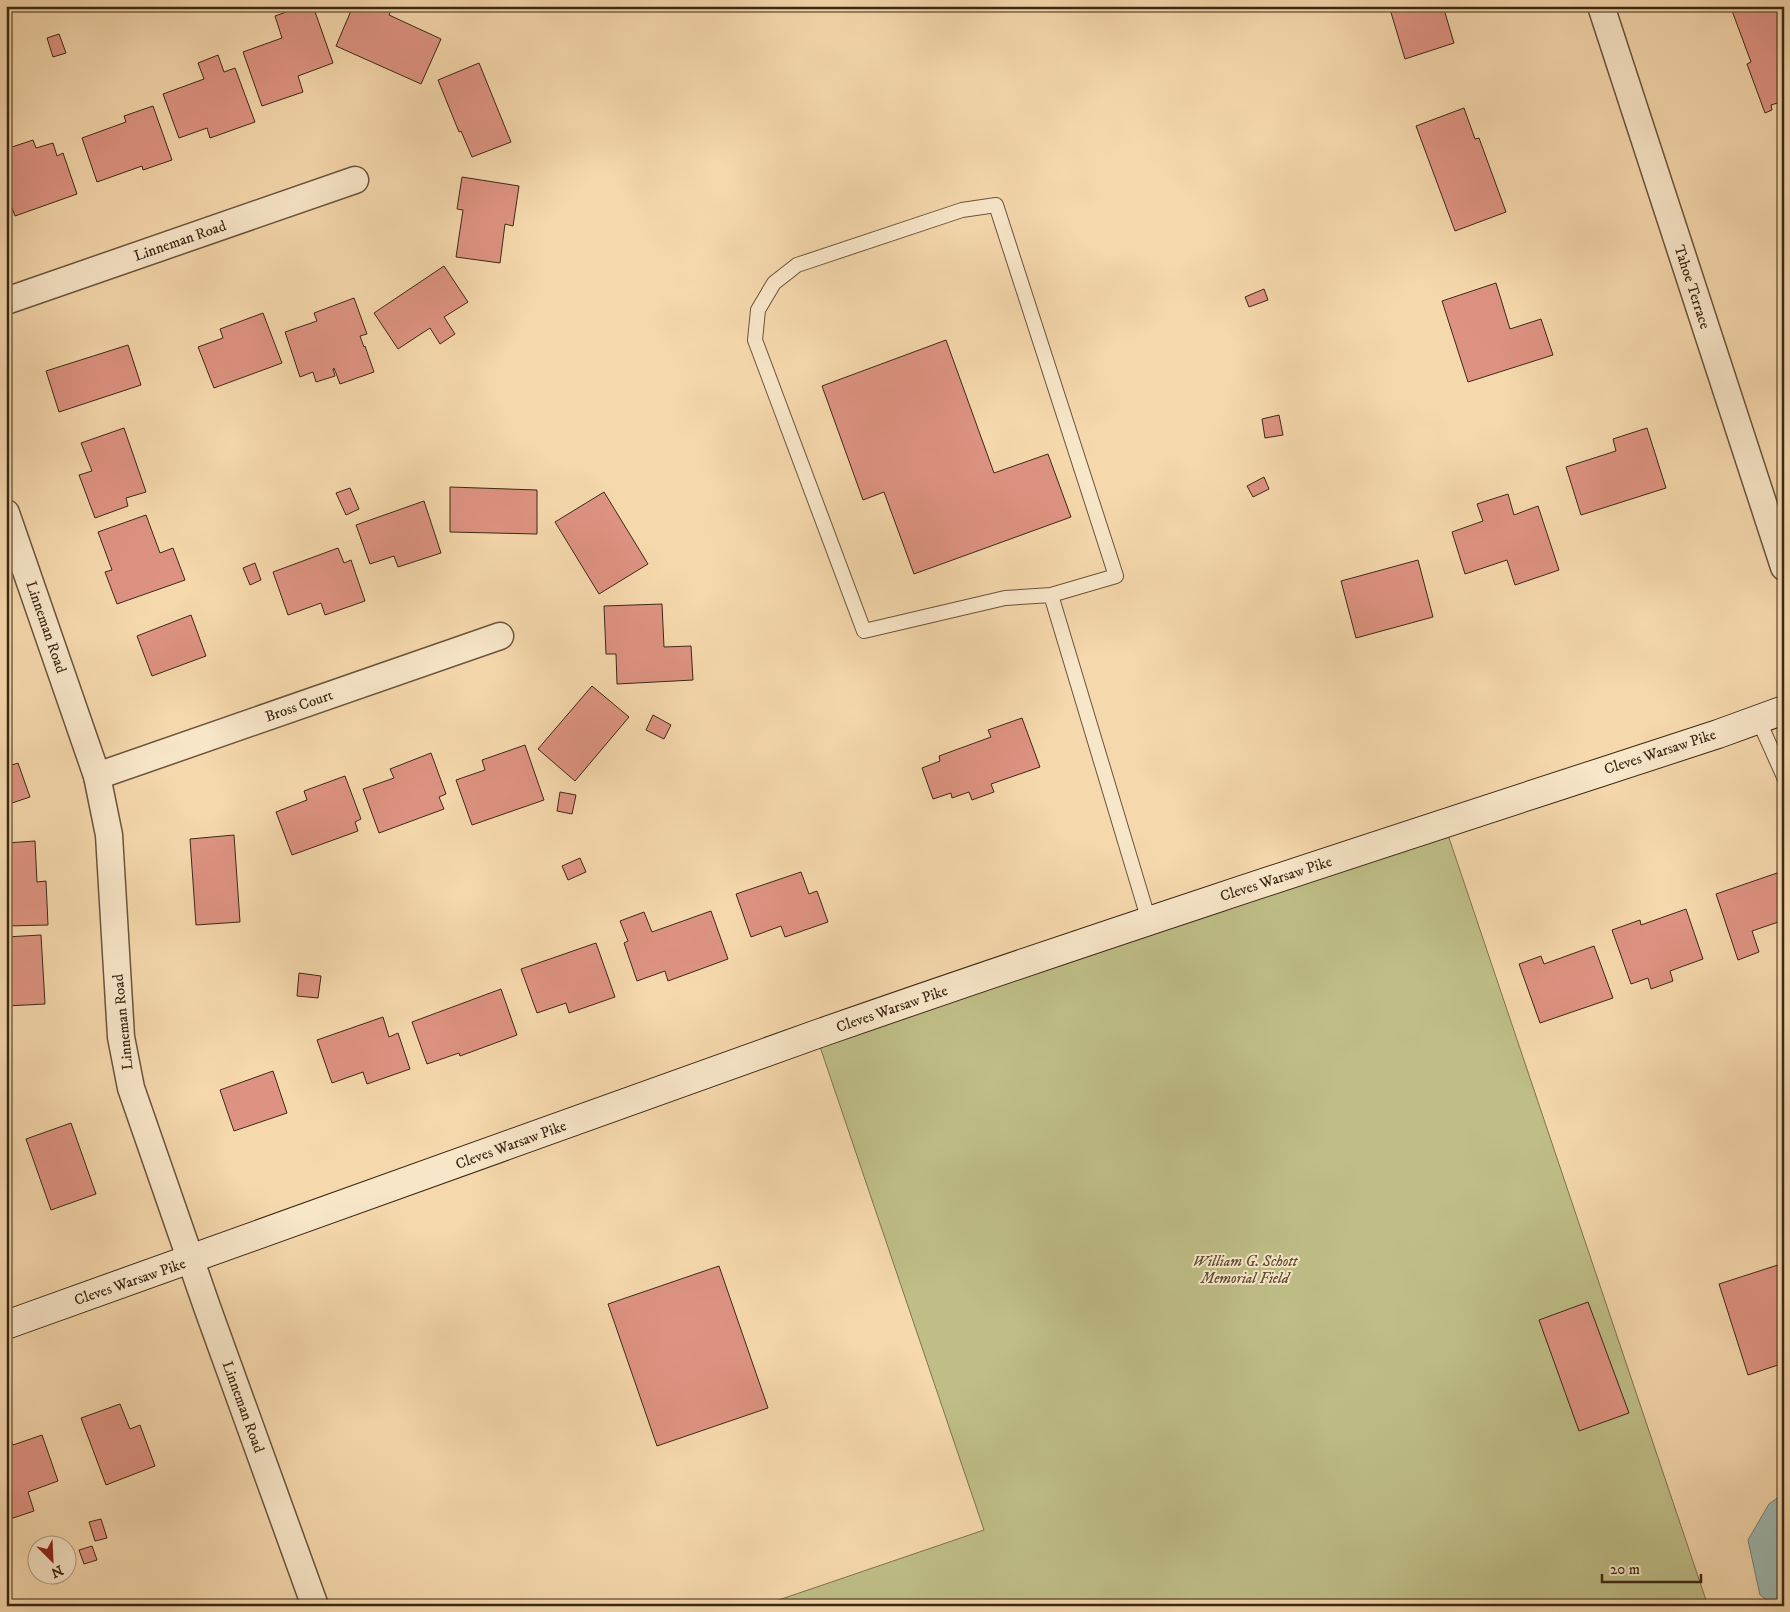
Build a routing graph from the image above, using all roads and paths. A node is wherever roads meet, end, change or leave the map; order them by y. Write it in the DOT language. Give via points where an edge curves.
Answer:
graph roads {
  1 [pos="1601,6"];
  2 [pos="354,180"];
  3 [pos="6,301"];
  4 [pos="6,513"];
  5 [pos="1784,567"];
  6 [pos="1051,596"];
  7 [pos="500,636"];
  8 [pos="1784,710"];
  9 [pos="1758,719"];
  10 [pos="97,776"];
  11 [pos="1784,777"];
  12 [pos="1149,921"];
  13 [pos="190,1261"];
  14 [pos="6,1325"];
  15 [pos="315,1606"];
  1 -- 5 [label="street, Tahoe Terrace"];
  2 -- 3 [label="street, Linneman Road"];
  4 -- 10 [label="street, Linneman Road"];
  6 -- 6 [label="lane" via="1116,576 996,205 962,210 797,266 774,283 758,310 755,340 864,631 1005,598"];
  6 -- 12 [label="lane"];
  7 -- 10 [label="street, Bross Court"];
  8 -- 9 [label="street, Cleves Warsaw Pike"];
  9 -- 11 [label="lane"];
  9 -- 12 [label="street, Cleves Warsaw Pike"];
  10 -- 13 [label="street, Linneman Road" via="109,835 121,1037 131,1088"];
  12 -- 13 [label="street, Cleves Warsaw Pike" via="816,1035"];
  13 -- 14 [label="street, Cleves Warsaw Pike"];
  13 -- 15 [label="street, Linneman Road"];
}
